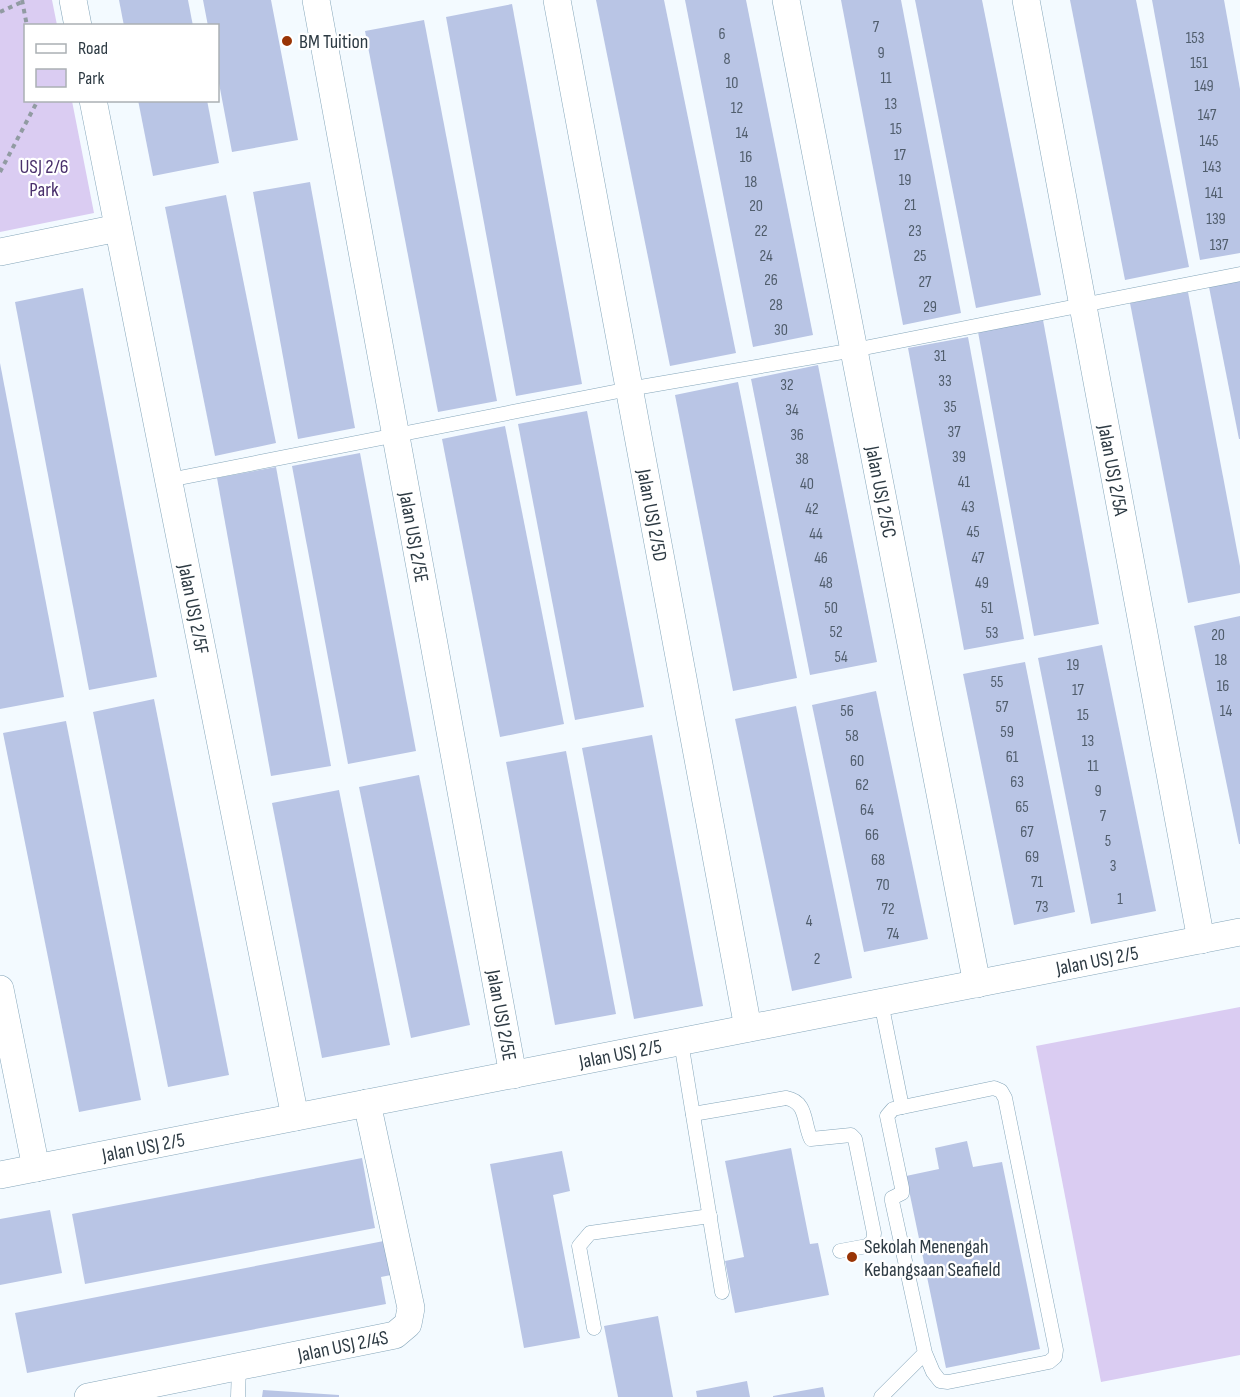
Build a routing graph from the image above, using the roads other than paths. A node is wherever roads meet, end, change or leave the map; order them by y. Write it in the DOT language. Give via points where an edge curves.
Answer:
graph roads {
  1 [pos="73,0"];
  2 [pos="316,0"];
  3 [pos="557,0"];
  4 [pos="786,0"];
  5 [pos="1026,0"];
  6 [pos="78,24"];
  7 [pos="93,102"];
  8 [pos="118,228"];
  9 [pos="0,252"];
  10 [pos="1240,274"];
  11 [pos="1082,304"];
  12 [pos="854,350"];
  13 [pos="629,389"];
  14 [pos="396,435"];
  15 [pos="169,480"];
  16 [pos="1240,932"];
  17 [pos="1200,940"];
  18 [pos="977,984"];
  19 [pos="0,989"];
  20 [pos="881,1002"];
  21 [pos="748,1028"];
  22 [pos="681,1042"];
  23 [pos="513,1075"];
  24 [pos="367,1102"];
  25 [pos="902,1107"];
  26 [pos="693,1114"];
  27 [pos="295,1118"];
  28 [pos="36,1168"];
  29 [pos="0,1175"];
  30 [pos="710,1216"];
  31 [pos="840,1251"];
  32 [pos="722,1292"];
  33 [pos="594,1328"];
  34 [pos="925,1353"];
  35 [pos="239,1366"];
  36 [pos="88,1397"];
  37 [pos="238,1397"];
  38 [pos="881,1397"];
  1 -- 6 [label="street"];
  2 -- 14 [label="street, Jalan USJ 2/5E"];
  3 -- 13 [label="street, Jalan USJ 2/5D"];
  4 -- 12 [label="street, Jalan USJ 2/5C"];
  5 -- 11 [label="street, Jalan USJ 2/5A"];
  7 -- 8 [label="street, Jalan USJ 2/5F"];
  8 -- 9 [label="street"];
  8 -- 15 [label="street, Jalan USJ 2/5F"];
  10 -- 11 [label="lane"];
  11 -- 12 [label="lane"];
  11 -- 17 [label="street, Jalan USJ 2/5A"];
  12 -- 13 [label="lane"];
  12 -- 18 [label="street, Jalan USJ 2/5C"];
  13 -- 14 [label="lane"];
  13 -- 21 [label="street, Jalan USJ 2/5D"];
  14 -- 15 [label="lane"];
  14 -- 23 [label="street, Jalan USJ 2/5E"];
  15 -- 27 [label="street, Jalan USJ 2/5F"];
  16 -- 17 [label="street, Jalan USJ 2/5"];
  17 -- 18 [label="street, Jalan USJ 2/5"];
  18 -- 20 [label="street, Jalan USJ 2/5"];
  19 -- 28 [label="street"];
  20 -- 21 [label="street, Jalan USJ 2/5"];
  20 -- 25 [label="lane"];
  21 -- 22 [label="street, Jalan USJ 2/5"];
  22 -- 23 [label="street, Jalan USJ 2/5"];
  22 -- 26 [label="lane"];
  23 -- 24 [label="street, Jalan USJ 2/5"];
  24 -- 27 [label="street, Jalan USJ 2/5"];
  24 -- 35 [label="street, Jalan USJ 2/4S" via="411,1308 408,1324 395,1335"];
  25 -- 34 [label="lane" via="888,1111 886,1116 902,1188 902,1193 892,1201"];
  25 -- 34 [label="lane" via="987,1089 1001,1091 1056,1350 1049,1362 948,1382 940,1381"];
  26 -- 30 [label="lane"];
  26 -- 31 [label="lane" via="794,1099 802,1106 811,1139 851,1135 874,1233 867,1246"];
  27 -- 28 [label="street, Jalan USJ 2/5"];
  28 -- 29 [label="street, Jalan USJ 2/5"];
  30 -- 32 [label="lane"];
  30 -- 33 [label="lane" via="590,1233 581,1241"];
  34 -- 38 [label="lane"];
  35 -- 36 [label="street, Jalan USJ 2/4S"];
  35 -- 37 [label="lane"];
}
